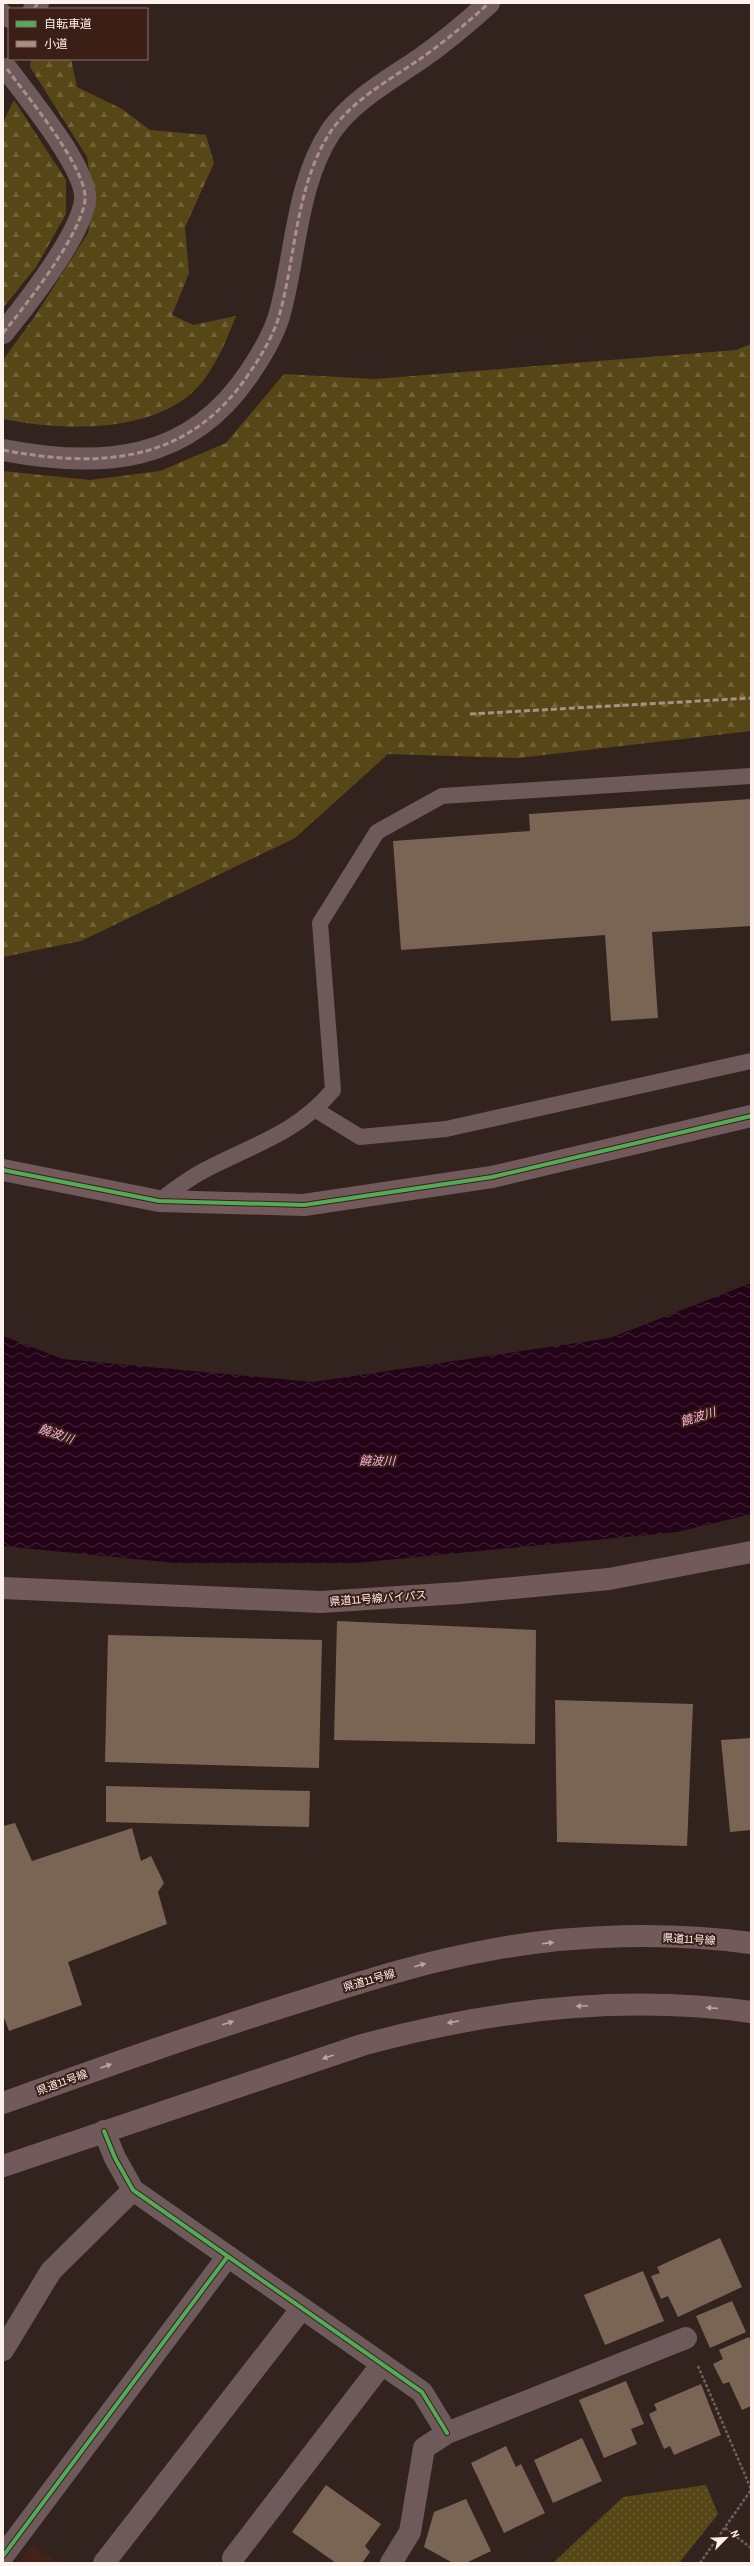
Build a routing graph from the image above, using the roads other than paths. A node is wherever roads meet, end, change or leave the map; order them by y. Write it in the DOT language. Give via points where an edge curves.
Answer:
graph roads {
  1 [pos="489,3"];
  2 [pos="7,69"];
  3 [pos="3,333"];
  4 [pos="3,450"];
  5 [pos="751,776"];
  6 [pos="751,1061"];
  7 [pos="316,1110"];
  8 [pos="751,1116"];
  9 [pos="3,1170"];
  10 [pos="158,1201"];
  11 [pos="751,1552"];
  12 [pos="3,1588"];
  13 [pos="751,1943"];
  14 [pos="751,2012"];
  15 [pos="3,2103"];
  16 [pos="104,2131"];
  17 [pos="3,2166"];
  18 [pos="133,2190"];
  19 [pos="228,2256"];
  20 [pos="302,2308"];
  21 [pos="686,2338"];
  22 [pos="3,2350"];
  23 [pos="382,2364"];
  24 [pos="447,2433"];
  25 [pos="3,2556"];
  26 [pos="233,2558"];
  27 [pos="104,2563"];
  28 [pos="391,2563"];
  1 -- 4 [label="street" via="456,32 357,104 331,132 315,164 302,206 294,235 281,310 272,335 246,378 213,416 192,433 144,453 73,458"];
  2 -- 3 [label="street" via="76,166 85,199 75,229 34,294"];
  5 -- 7 [label="lane" via="442,796 377,832 320,924 333,1090"];
  6 -- 7 [label="lane" via="446,1129 360,1137"];
  7 -- 10 [label="lane" via="296,1125 205,1170"];
  8 -- 10 [label="main road" via="492,1177 304,1205"];
  9 -- 10 [label="main road"];
  11 -- 12 [label="main road, 県道11号線バイパス" via="609,1579 321,1602"];
  15 -- 13 [label="main road, 県道11号線, one-way" via="218,2026 357,1983 439,1961 497,1949 624,1937"];
  14 -- 16 [label="main road, one-way" via="681,2006 612,2005 548,2008 480,2017 362,2045"];
  16 -- 17 [label="main road"];
  16 -- 18 [label="street" via="114,2158"];
  18 -- 19 [label="street"];
  18 -- 22 [label="street" via="51,2271"];
  19 -- 20 [label="street"];
  19 -- 25 [label="street"];
  20 -- 23 [label="street"];
  20 -- 27 [label="street"];
  21 -- 24 [label="street"];
  23 -- 24 [label="street" via="422,2392"];
  23 -- 26 [label="street"];
  24 -- 28 [label="street" via="424,2448 410,2532"];
}
